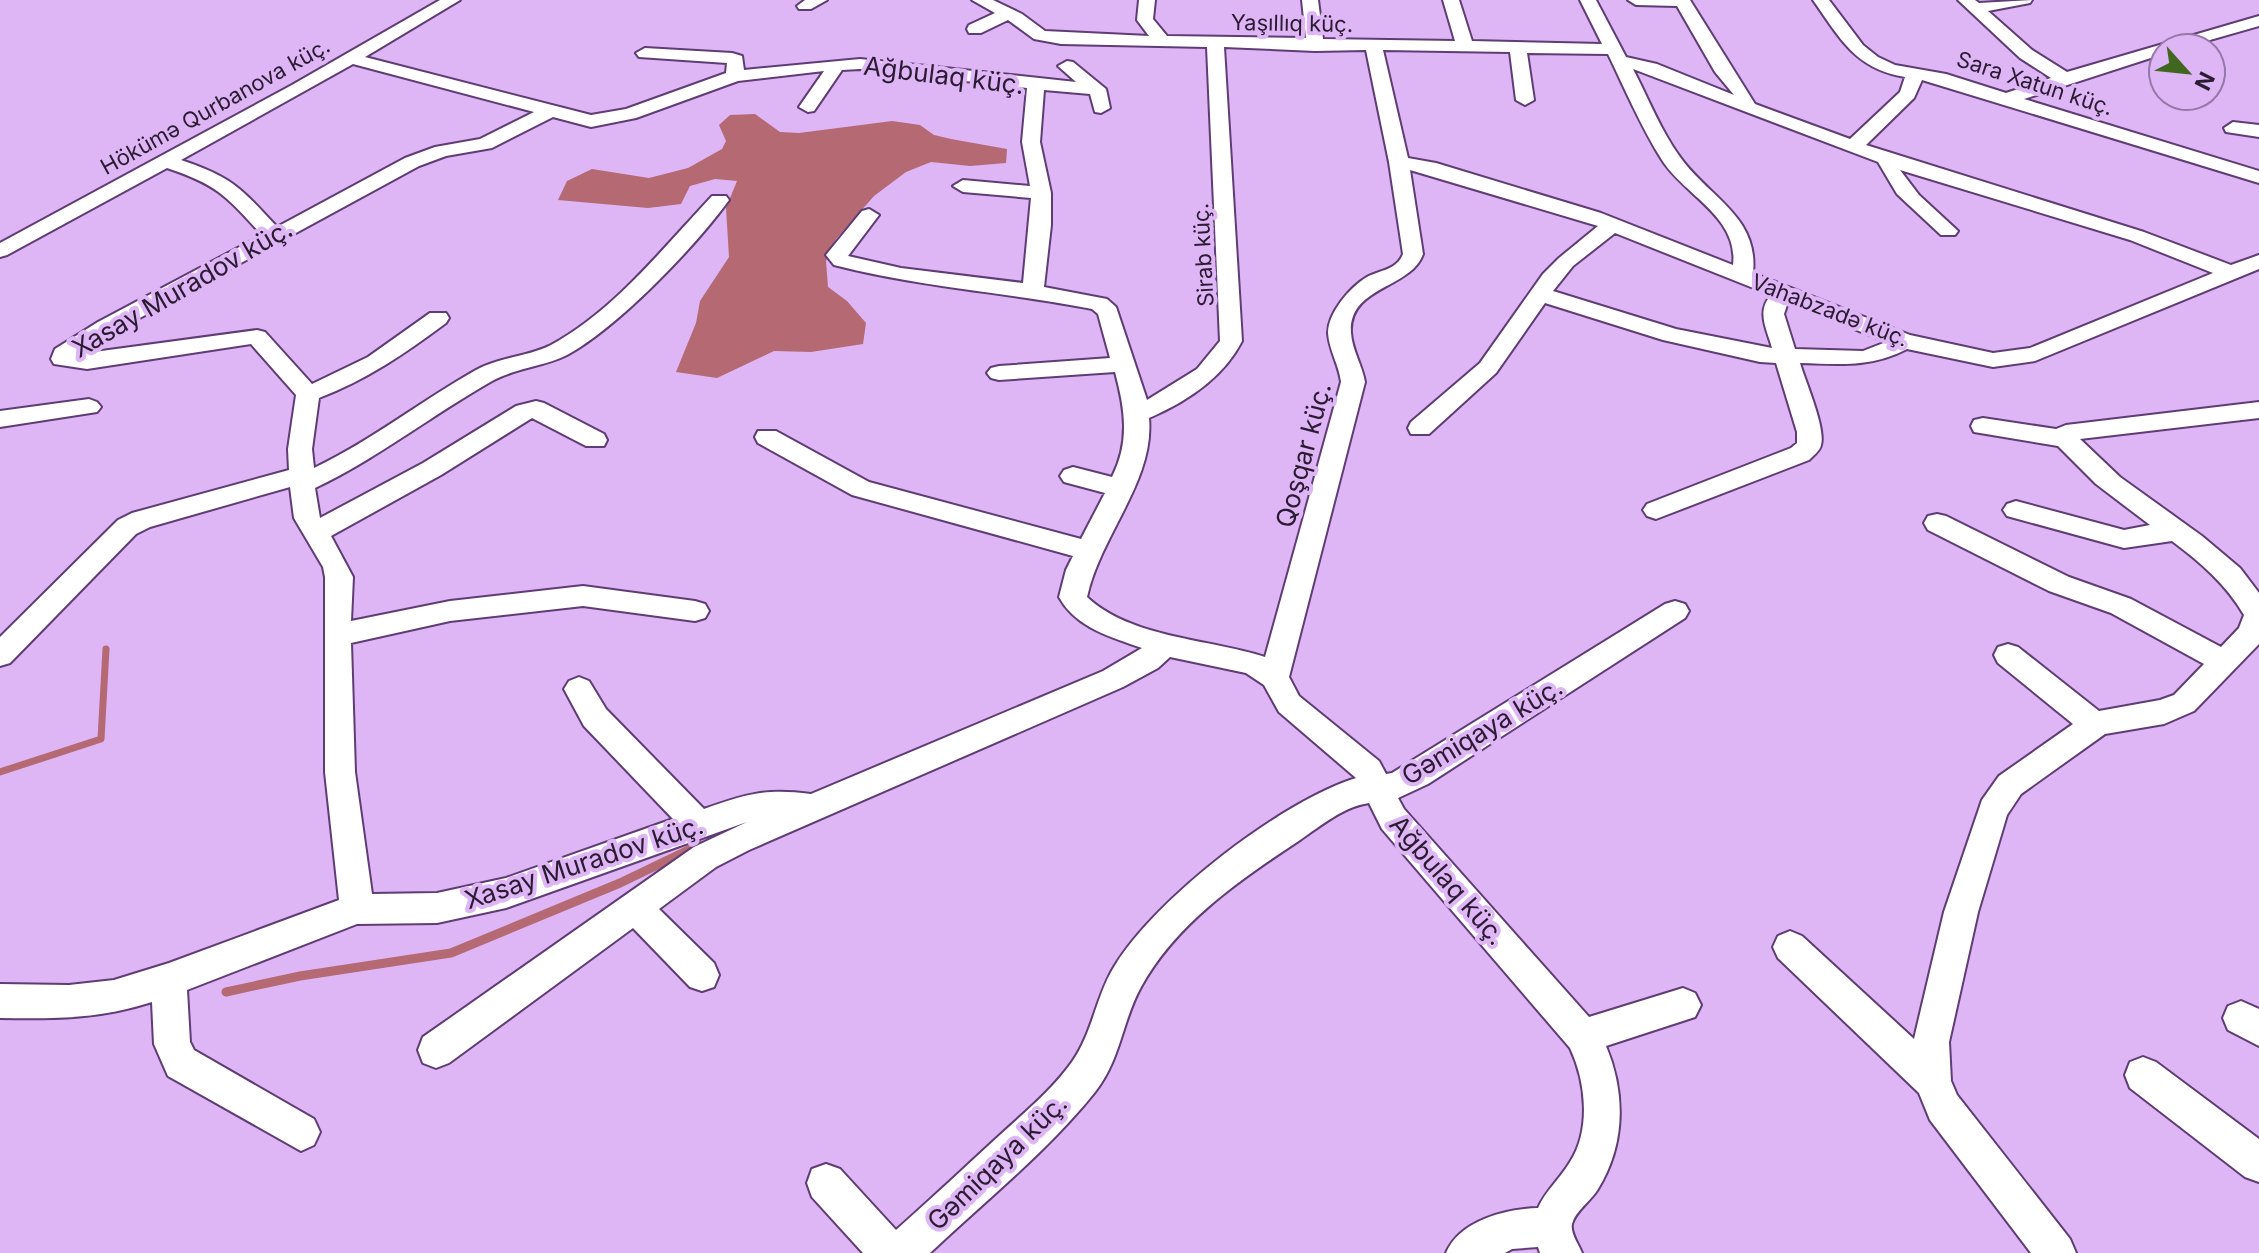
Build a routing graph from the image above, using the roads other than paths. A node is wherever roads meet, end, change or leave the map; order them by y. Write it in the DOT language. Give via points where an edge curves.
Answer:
graph roads {
  1 [pos="452,0"];
  2 [pos="980,0"];
  3 [pos="1147,0"];
  4 [pos="1310,0"];
  5 [pos="1451,0"];
  6 [pos="1588,0"];
  7 [pos="1636,0"];
  8 [pos="1682,0"];
  9 [pos="1821,0"];
  10 [pos="2024,0"];
  11 [pos="1971,4"];
  12 [pos="1009,13"];
  13 [pos="2259,21"];
  14 [pos="975,29"];
  15 [pos="1159,42"];
  16 [pos="1215,44"];
  17 [pos="1315,46"];
  18 [pos="1374,47"];
  19 [pos="1465,47"];
  20 [pos="1518,48"];
  21 [pos="645,53"];
  22 [pos="1617,55"];
  23 [pos="352,59"];
  24 [pos="836,64"];
  25 [pos="1067,66"];
  26 [pos="1915,73"];
  27 [pos="735,76"];
  28 [pos="2064,78"];
  29 [pos="1036,84"];
  30 [pos="1096,89"];
  31 [pos="1525,100"];
  32 [pos="2004,100"];
  33 [pos="808,107"];
  34 [pos="1101,108"];
  35 [pos="1748,108"];
  36 [pos="550,111"];
  37 [pos="2233,128"];
  38 [pos="2259,131"];
  39 [pos="1853,147"];
  40 [pos="1886,159"];
  41 [pos="167,162"];
  42 [pos="1399,162"];
  43 [pos="2259,177"];
  44 [pos="963,186"];
  45 [pos="1041,193"];
  46 [pos="719,200"];
  47 [pos="869,215"];
  48 [pos="1613,224"];
  49 [pos="1948,231"];
  50 [pos="273,235"];
  51 [pos="0,251"];
  52 [pos="2259,261"];
  53 [pos="2233,273"];
  54 [pos="1742,276"];
  55 [pos="1033,291"];
  56 [pos="1540,294"];
  57 [pos="1783,295"];
  58 [pos="438,318"];
  59 [pos="1904,341"];
  60 [pos="1785,358"];
  61 [pos="1124,364"];
  62 [pos="999,373"];
  63 [pos="308,394"];
  64 [pos="89,407"];
  65 [pos="2259,410"];
  66 [pos="1137,414"];
  67 [pos="0,419"];
  68 [pos="1420,428"];
  69 [pos="2001,435"];
  70 [pos="767,437"];
  71 [pos="2066,439"];
  72 [pos="595,440"];
  73 [pos="1073,476"];
  74 [pos="302,480"];
  75 [pos="1121,488"];
  76 [pos="1656,510"];
  77 [pos="2016,510"];
  78 [pos="1937,523"];
  79 [pos="2174,531"];
  80 [pos="315,533"];
  81 [pos="1088,550"];
  82 [pos="695,611"];
  83 [pos="1675,611"];
  84 [pos="337,635"];
  85 [pos="1165,645"];
  86 [pos="0,655"];
  87 [pos="2008,655"];
  88 [pos="2224,662"];
  89 [pos="1274,677"];
  90 [pos="579,689"];
  91 [pos="2095,725"];
  92 [pos="1378,787"];
  93 [pos="812,808"];
  94 [pos="699,825"];
  95 [pos="635,907"];
  96 [pos="357,909"];
  97 [pos="1790,947"];
  98 [pos="702,975"];
  99 [pos="169,980"];
  100 [pos="0,1001"];
  101 [pos="1683,1005"];
  102 [pos="1583,1036"];
  103 [pos="436,1050"];
  104 [pos="2143,1075"];
  105 [pos="1933,1081"];
  106 [pos="301,1132"];
  107 [pos="2259,1163"];
  108 [pos="826,1183"];
  109 [pos="1557,1240"];
  110 [pos="890,1253"];
  111 [pos="901,1253"];
  112 [pos="1466,1253"];
  113 [pos="2056,1253"];
  1 -- 23 [label="street, Hökümə Qurbanova küç."];
  2 -- 12 [label="street, Yaşıllıq küç."];
  3 -- 15 [label="street" via="1145,20"];
  4 -- 17 [label="street"];
  5 -- 19 [label="street"];
  6 -- 22 [label="street"];
  7 -- 8 [label="street"];
  8 -- 35 [label="street"];
  9 -- 26 [label="street, Sara Xatun küç." via="1873,62"];
  10 -- 11 [label="street"];
  11 -- 28 [label="street" via="2026,54"];
  12 -- 14 [label="street"];
  12 -- 15 [label="street, Yaşıllıq küç." via="1048,37"];
  13 -- 28 [label="street"];
  15 -- 16 [label="street, Yaşıllıq küç."];
  16 -- 17 [label="street, Yaşıllıq küç."];
  16 -- 66 [label="street, Sirab küç." via="1231,341 1215,367"];
  17 -- 18 [label="street, Yaşıllıq küç."];
  18 -- 19 [label="street, Yaşıllıq küç."];
  18 -- 42 [label="street, Qoşqar küç."];
  19 -- 20 [label="street, Yaşıllıq küç."];
  20 -- 22 [label="street, Yaşıllıq küç."];
  20 -- 31 [label="street"];
  21 -- 27 [label="street" via="732,58"];
  22 -- 35 [label="street, Yaşıllıq küç."];
  22 -- 54 [label="street" via="1671,159 1719,206 1737,232 1745,247"];
  23 -- 36 [label="street, Ağbulaq küç."];
  23 -- 41 [label="street, Hökümə Qurbanova küç."];
  24 -- 27 [label="street, Ağbulaq küç."];
  24 -- 29 [label="street, Ağbulaq küç."];
  24 -- 33 [label="street"];
  25 -- 30 [label="street"];
  26 -- 32 [label="street, Sara Xatun küç."];
  26 -- 39 [label="street" via="1908,94"];
  27 -- 36 [label="street, Ağbulaq küç." via="606,120 579,120"];
  28 -- 32 [label="street"];
  29 -- 30 [label="street"];
  29 -- 45 [label="street, Ağbulaq küç." via="1031,142"];
  30 -- 34 [label="street"];
  32 -- 43 [label="street, Sara Xatun küç."];
  35 -- 39 [label="street, Yaşıllıq küç."];
  36 -- 50 [label="street, Xasay Muradov küç." via="485,144 428,154"];
  37 -- 38 [label="street"];
  39 -- 40 [label="street, Yaşıllıq küç."];
  40 -- 49 [label="street" via="1901,188"];
  40 -- 53 [label="street, Yaşıllıq küç." via="2137,236"];
  41 -- 50 [label="street" via="230,188"];
  41 -- 51 [label="street, Hökümə Qurbanova küç."];
  42 -- 48 [label="street, Vahabzadə küç."];
  42 -- 89 [label="street, Qoşqar küç." via="1411,261 1396,275 1365,289 1339,329 1353,382"];
  44 -- 45 [label="street"];
  45 -- 55 [label="street, Ağbulaq küç."];
  46 -- 74 [label="street" via="636,289 558,350 487,374 411,426"];
  47 -- 55 [label="street" via="836,255 841,261"];
  48 -- 54 [label="street, Vahabzadə küç."];
  48 -- 56 [label="street" via="1566,262"];
  50 -- 63 [label="street, Xasay Muradov küç." via="73,345 62,359 87,362 257,337"];
  52 -- 53 [label="street, Vahabzadə küç."];
  53 -- 59 [label="street, Vahabzadə küç." via="2016,358 1978,358"];
  54 -- 57 [label="street, Vahabzadə küç."];
  55 -- 61 [label="street, Ağbulaq küç." via="1103,306"];
  56 -- 60 [label="street" via="1671,335"];
  56 -- 68 [label="street" via="1488,368"];
  57 -- 59 [label="street, Vahabzadə küç."];
  57 -- 60 [label="street" via="1773,314"];
  58 -- 63 [label="street" via="367,369"];
  59 -- 60 [label="street" via="1863,358"];
  60 -- 76 [label="street" via="1809,445 1800,454"];
  61 -- 62 [label="street"];
  61 -- 66 [label="street, Ağbulaq küç."];
  63 -- 74 [label="street" via="300,449"];
  64 -- 67 [label="street"];
  65 -- 71 [label="street" via="2074,430"];
  66 -- 75 [label="street, Ağbulaq küç." via="1133,461"];
  69 -- 71 [label="street"];
  70 -- 81 [label="street" via="872,493"];
  71 -- 79 [label="street" via="2110,483"];
  72 -- 80 [label="street" via="536,409 524,412"];
  73 -- 75 [label="street"];
  74 -- 80 [label="street" via="307,518"];
  74 -- 86 [label="street" via="127,527"];
  75 -- 81 [label="street, Ağbulaq küç."];
  77 -- 79 [label="street" via="2124,539"];
  78 -- 88 [label="street" via="2059,584 2121,606"];
  79 -- 88 [label="street" via="2236,581 2258,615 2251,634"];
  80 -- 84 [label="street" via="339,577"];
  81 -- 85 [label="street, Ağbulaq küç." via="1074,585 1078,606"];
  82 -- 84 [label="street" via="583,596 450,611"];
  83 -- 92 [label="street, Gəmiqaya küç." via="1417,775"];
  84 -- 96 [label="street" via="340,772"];
  85 -- 89 [label="street, Ağbulaq küç." via="1240,660"];
  85 -- 93 [label="street, Xasay Muradov küç." via="1113,679"];
  87 -- 91 [label="street"];
  88 -- 91 [label="street" via="2184,703"];
  89 -- 92 [label="street, Ağbulaq küç." via="1289,704 1357,758"];
  90 -- 94 [label="street" via="595,721"];
  91 -- 105 [label="street" via="2010,785 1993,810 1961,912 1934,1028"];
  92 -- 102 [label="street, Ağbulaq küç." via="1393,819"];
  92 -- 111 [label="street, Gəmiqaya küç." via="1329,803 1189,903 1125,980 1103,1045 1085,1075 1061,1104"];
  93 -- 94 [label="street, Xasay Muradov küç." via="774,803"];
  93 -- 95 [label="street" via="705,857"];
  94 -- 96 [label="street, Xasay Muradov küç." via="506,893 437,908"];
  95 -- 98 [label="street"];
  95 -- 103 [label="street"];
  96 -- 99 [label="street, Xasay Muradov küç."];
  97 -- 105 [label="street"];
  99 -- 100 [label="street, Xasay Muradov küç." via="114,997"];
  99 -- 106 [label="street" via="172,1044 181,1063"];
  101 -- 102 [label="street"];
  102 -- 109 [label="street, Ağbulaq küç." via="1594,1055 1603,1108 1584,1176 1556,1211"];
  104 -- 107 [label="street"];
  105 -- 113 [label="street" via="1943,1107"];
  108 -- 110 [label="street"];
  109 -- 112 [label="street" via="1508,1229"];
}
